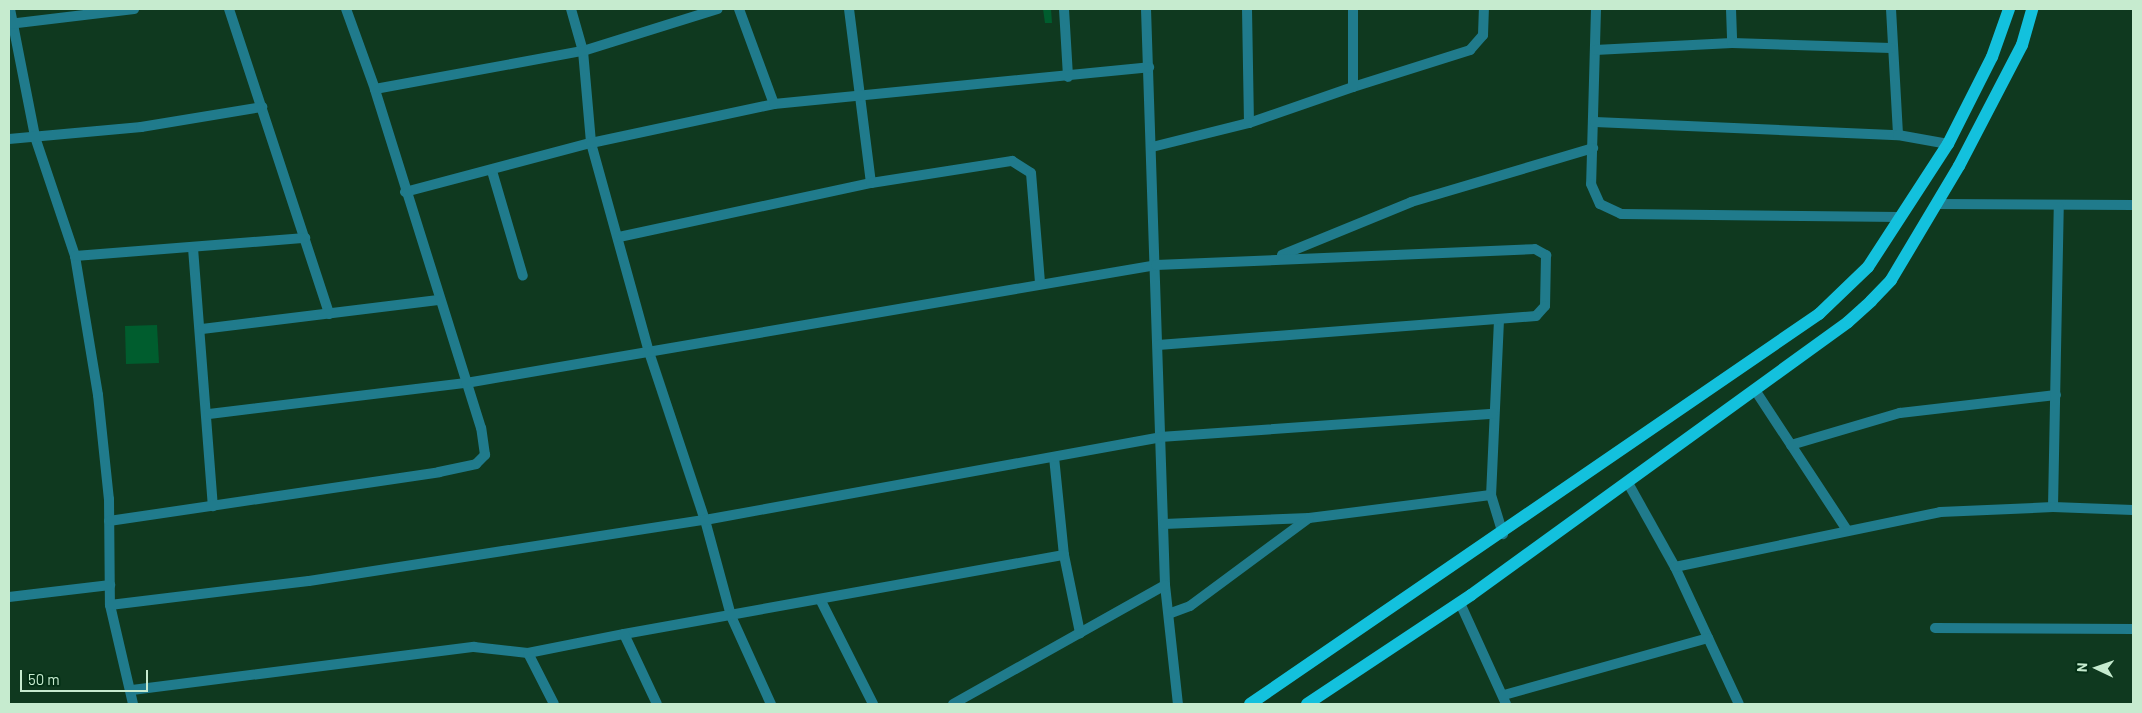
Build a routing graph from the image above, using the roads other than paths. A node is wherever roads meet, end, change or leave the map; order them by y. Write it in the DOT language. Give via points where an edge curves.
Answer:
graph roads {
  1 [pos="10,9"];
  2 [pos="134,9"];
  3 [pos="230,9"];
  4 [pos="346,9"];
  5 [pos="571,9"];
  6 [pos="718,9"];
  7 [pos="738,9"];
  8 [pos="1064,9"];
  9 [pos="1146,9"];
  10 [pos="1247,9"];
  11 [pos="1353,9"];
  12 [pos="1484,9"];
  13 [pos="1596,9"];
  14 [pos="1731,9"];
  15 [pos="1891,9"];
  16 [pos="2009,9"];
  17 [pos="2032,9"];
  18 [pos="853,10"];
  19 [pos="11,24"];
  20 [pos="1732,43"];
  21 [pos="1891,48"];
  22 [pos="1595,50"];
  23 [pos="583,51"];
  24 [pos="1149,67"];
  25 [pos="1068,77"];
  26 [pos="1353,86"];
  27 [pos="375,89"];
  28 [pos="859,95"];
  29 [pos="774,104"];
  30 [pos="262,107"];
  31 [pos="1595,122"];
  32 [pos="1249,123"];
  33 [pos="1898,134"];
  34 [pos="35,137"];
  35 [pos="9,139"];
  36 [pos="591,143"];
  37 [pos="1948,144"];
  38 [pos="1152,147"];
  39 [pos="1593,148"];
  40 [pos="492,171"];
  41 [pos="871,183"];
  42 [pos="405,192"];
  43 [pos="1936,204"];
  44 [pos="2133,205"];
  45 [pos="2059,207"];
  46 [pos="1900,217"];
  47 [pos="618,236"];
  48 [pos="305,238"];
  49 [pos="193,248"];
  50 [pos="75,256"];
  51 [pos="1274,259"];
  52 [pos="1156,265"];
  53 [pos="523,276"];
  54 [pos="1040,284"];
  55 [pos="438,300"];
  56 [pos="329,314"];
  57 [pos="1499,320"];
  58 [pos="202,329"];
  59 [pos="1158,346"];
  60 [pos="648,349"];
  61 [pos="466,383"];
  62 [pos="1755,390"];
  63 [pos="2056,395"];
  64 [pos="209,414"];
  65 [pos="1493,414"];
  66 [pos="1160,438"];
  67 [pos="1791,445"];
  68 [pos="1054,456"];
  69 [pos="1628,483"];
  70 [pos="1491,495"];
  71 [pos="213,506"];
  72 [pos="2053,507"];
  73 [pos="2133,510"];
  74 [pos="1309,518"];
  75 [pos="705,520"];
  76 [pos="109,521"];
  77 [pos="1164,524"];
  78 [pos="1847,530"];
  79 [pos="1502,534"];
  80 [pos="1064,555"];
  81 [pos="1675,567"];
  82 [pos="110,584"];
  83 [pos="1165,585"];
  84 [pos="9,597"];
  85 [pos="820,599"];
  86 [pos="1460,603"];
  87 [pos="110,604"];
  88 [pos="1170,613"];
  89 [pos="731,616"];
  90 [pos="1935,628"];
  91 [pos="2133,629"];
  92 [pos="1080,633"];
  93 [pos="624,634"];
  94 [pos="1708,638"];
  95 [pos="528,653"];
  96 [pos="132,690"];
  97 [pos="1505,699"];
  98 [pos="133,704"];
  99 [pos="554,704"];
  100 [pos="657,704"];
  101 [pos="771,704"];
  102 [pos="873,704"];
  103 [pos="953,704"];
  104 [pos="1178,704"];
  105 [pos="1250,704"];
  106 [pos="1307,704"];
  107 [pos="1739,704"];
  1 -- 19 [label="street"];
  2 -- 19 [label="street"];
  3 -- 30 [label="street"];
  4 -- 27 [label="street"];
  5 -- 23 [label="street"];
  6 -- 23 [label="street"];
  7 -- 29 [label="street"];
  8 -- 25 [label="street"];
  9 -- 24 [label="street"];
  10 -- 32 [label="street"];
  11 -- 26 [label="street"];
  12 -- 26 [label="street" via="1483,35 1470,50"];
  13 -- 22 [label="street"];
  14 -- 20 [label="street"];
  15 -- 21 [label="street"];
  16 -- 37 [label="main road" via="1992,57"];
  17 -- 43 [label="main road" via="2022,45"];
  18 -- 28 [label="street"];
  19 -- 34 [label="street"];
  20 -- 21 [label="street"];
  20 -- 22 [label="street"];
  21 -- 33 [label="street"];
  22 -- 31 [label="street"];
  23 -- 27 [label="street"];
  23 -- 36 [label="street"];
  24 -- 25 [label="street"];
  24 -- 38 [label="street"];
  25 -- 28 [label="street"];
  26 -- 32 [label="street"];
  27 -- 42 [label="street"];
  28 -- 29 [label="street"];
  28 -- 41 [label="street"];
  29 -- 36 [label="street"];
  30 -- 34 [label="street" via="141,127"];
  30 -- 48 [label="street"];
  31 -- 33 [label="street"];
  31 -- 39 [label="street"];
  32 -- 38 [label="street"];
  33 -- 37 [label="street"];
  34 -- 35 [label="street"];
  34 -- 50 [label="street"];
  36 -- 40 [label="street"];
  36 -- 47 [label="street"];
  37 -- 46 [label="main road"];
  38 -- 52 [label="street"];
  39 -- 46 [label="street" via="1591,184 1600,204 1621,214"];
  39 -- 51 [label="street" via="1411,202"];
  40 -- 42 [label="street"];
  40 -- 53 [label="street"];
  41 -- 47 [label="street"];
  41 -- 54 [label="street" via="982,162 1012,161 1025,166 1034,184"];
  42 -- 55 [label="street"];
  43 -- 45 [label="street"];
  43 -- 62 [label="main road" via="1891,280 1871,300"];
  44 -- 45 [label="street"];
  45 -- 63 [label="street"];
  46 -- 79 [label="main road" via="1868,267 1819,314"];
  47 -- 60 [label="street"];
  48 -- 49 [label="street"];
  48 -- 56 [label="street"];
  49 -- 50 [label="street"];
  49 -- 58 [label="street"];
  50 -- 76 [label="street" via="98,395"];
  51 -- 52 [label="street"];
  51 -- 57 [label="street" via="1543,251 1547,265 1542,312"];
  52 -- 54 [label="street"];
  52 -- 59 [label="street"];
  54 -- 60 [label="street"];
  55 -- 56 [label="street"];
  55 -- 61 [label="street"];
  56 -- 58 [label="street"];
  57 -- 59 [label="street"];
  57 -- 65 [label="street"];
  58 -- 64 [label="street"];
  59 -- 66 [label="street"];
  60 -- 61 [label="street"];
  60 -- 75 [label="street"];
  61 -- 64 [label="street"];
  61 -- 71 [label="street" via="486,444 485,455 476,464"];
  62 -- 67 [label="street"];
  62 -- 69 [label="main road"];
  63 -- 67 [label="street" via="1900,413"];
  63 -- 72 [label="street"];
  64 -- 71 [label="street"];
  65 -- 66 [label="street"];
  65 -- 70 [label="street"];
  66 -- 68 [label="street"];
  66 -- 77 [label="street"];
  67 -- 78 [label="street"];
  68 -- 75 [label="street"];
  68 -- 80 [label="street"];
  69 -- 81 [label="street"];
  69 -- 86 [label="main road"];
  70 -- 74 [label="street"];
  70 -- 79 [label="street"];
  71 -- 76 [label="street"];
  72 -- 73 [label="street"];
  72 -- 78 [label="street" via="1940,512"];
  74 -- 77 [label="street"];
  74 -- 88 [label="street" via="1190,606"];
  75 -- 87 [label="street" via="309,581"];
  75 -- 89 [label="street"];
  76 -- 82 [label="street"];
  77 -- 83 [label="street"];
  78 -- 81 [label="street"];
  79 -- 105 [label="main road"];
  80 -- 85 [label="street"];
  80 -- 92 [label="street"];
  81 -- 94 [label="street"];
  82 -- 84 [label="street"];
  82 -- 87 [label="street"];
  83 -- 88 [label="street"];
  83 -- 92 [label="street"];
  85 -- 89 [label="street"];
  85 -- 102 [label="street"];
  86 -- 97 [label="street"];
  86 -- 106 [label="main road"];
  87 -- 96 [label="street"];
  88 -- 104 [label="street"];
  89 -- 93 [label="street"];
  89 -- 101 [label="street"];
  90 -- 91 [label="street"];
  92 -- 103 [label="street"];
  93 -- 95 [label="street"];
  93 -- 100 [label="street"];
  94 -- 97 [label="street"];
  94 -- 107 [label="street"];
  95 -- 96 [label="street" via="474,647"];
  95 -- 99 [label="street"];
  96 -- 98 [label="street"];
}
